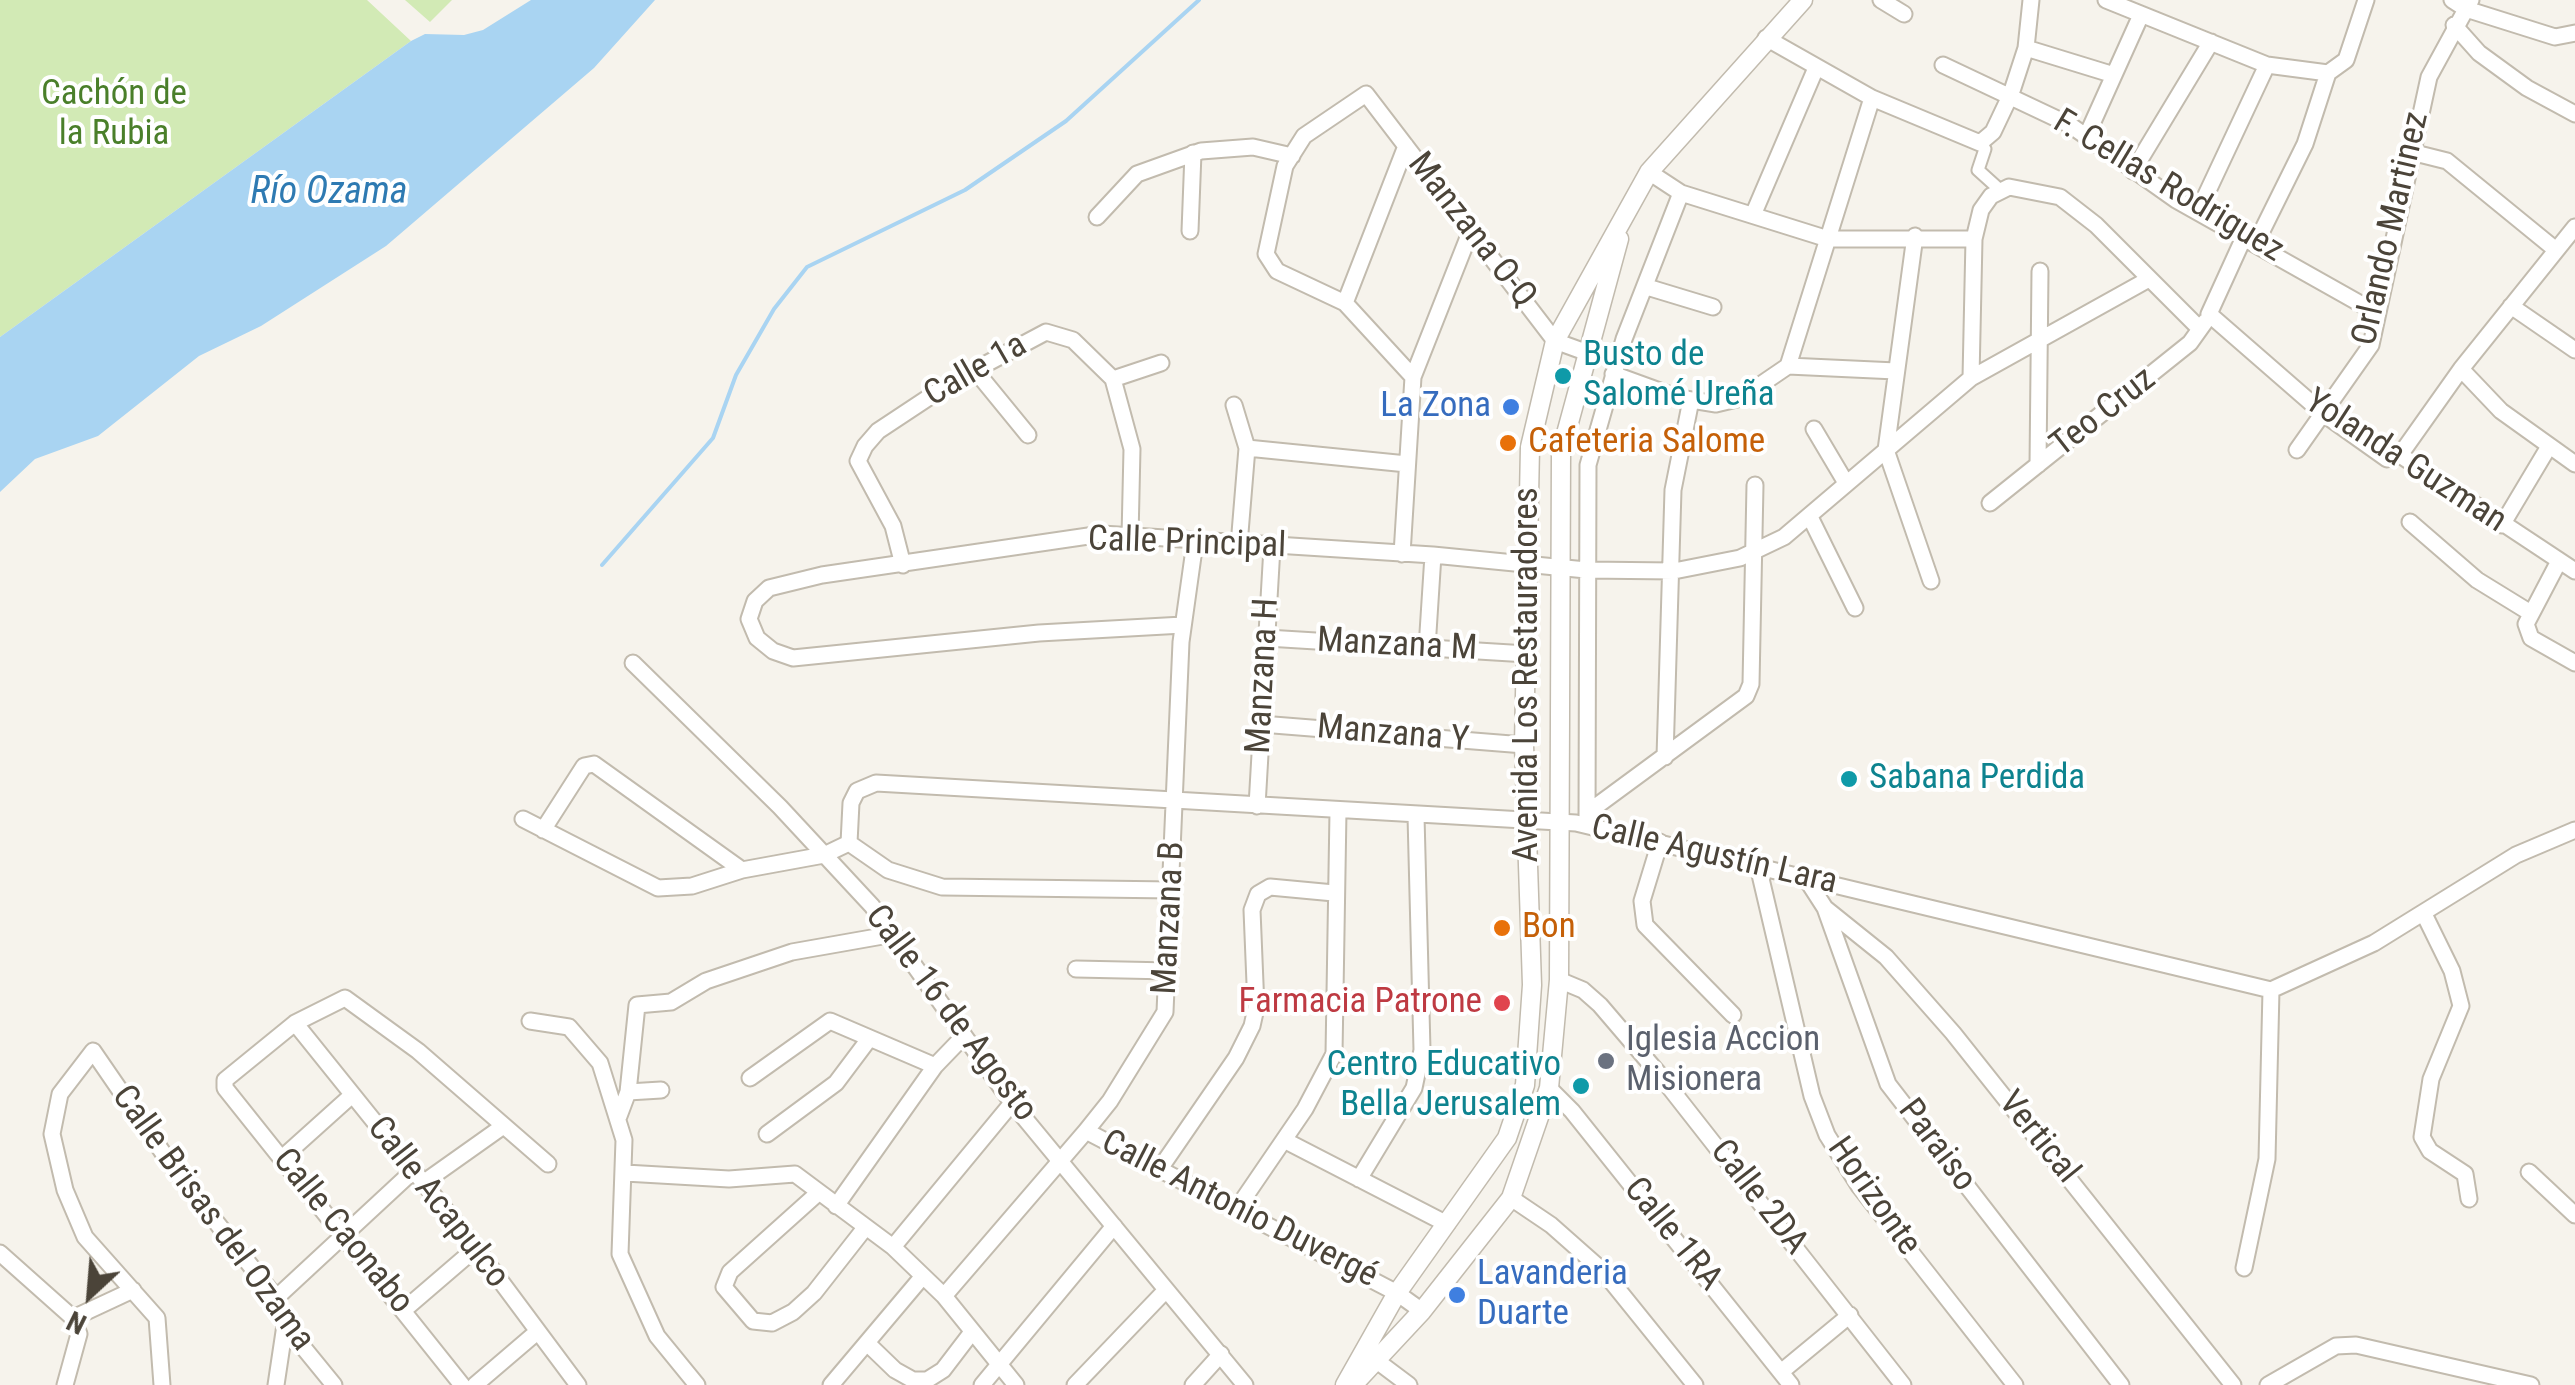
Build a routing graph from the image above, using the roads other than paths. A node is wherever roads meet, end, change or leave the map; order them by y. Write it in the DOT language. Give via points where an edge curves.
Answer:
graph roads {
  1 [pos="1802,0"];
  2 [pos="1881,0"];
  3 [pos="2031,0"];
  4 [pos="2106,0"];
  5 [pos="2366,0"];
  6 [pos="2463,3"];
  7 [pos="1904,14"];
  8 [pos="2141,15"];
  9 [pos="2454,25"];
  10 [pos="2574,34"];
  11 [pos="1766,38"];
  12 [pos="2211,42"];
  13 [pos="2026,48"];
  14 [pos="2267,64"];
  15 [pos="1943,66"];
  16 [pos="1816,68"];
  17 [pos="2328,74"];
  18 [pos="2114,75"];
  19 [pos="2011,94"];
  20 [pos="1872,98"];
  21 [pos="2575,114"];
  22 [pos="2087,136"];
  23 [pos="1980,142"];
  24 [pos="1406,146"];
  25 [pos="2412,152"];
  26 [pos="1194,153"];
  27 [pos="1292,156"];
  28 [pos="1649,172"];
  29 [pos="2134,172"];
  30 [pos="1999,190"];
  31 [pos="1681,193"];
  32 [pos="2198,212"];
  33 [pos="1753,215"];
  34 [pos="1096,217"];
  35 [pos="1623,218"];
  36 [pos="2575,227"];
  37 [pos="1471,230"];
  38 [pos="1190,232"];
  39 [pos="1915,236"];
  40 [pos="1974,238"];
  41 [pos="2251,238"];
  42 [pos="1828,239"];
  43 [pos="2556,250"];
  44 [pos="2040,271"];
  45 [pos="2149,279"];
  46 [pos="1647,287"];
  47 [pos="1345,304"];
  48 [pos="2212,306"];
  49 [pos="2510,306"];
  50 [pos="1713,307"];
  51 [pos="2375,312"];
  52 [pos="2200,329"];
  53 [pos="2040,339"];
  54 [pos="1555,340"];
  55 [pos="2575,350"];
  56 [pos="1588,353"];
  57 [pos="1161,363"];
  58 [pos="1788,366"];
  59 [pos="974,369"];
  60 [pos="2461,369"];
  61 [pos="1896,371"];
  62 [pos="1613,374"];
  63 [pos="1413,377"];
  64 [pos="1970,378"];
  65 [pos="1113,379"];
  66 [pos="1691,400"];
  67 [pos="1234,405"];
  68 [pos="2325,415"];
  69 [pos="1814,429"];
  70 [pos="1028,435"];
  71 [pos="1246,448"];
  72 [pos="2548,448"];
  73 [pos="1886,450"];
  74 [pos="2297,450"];
  75 [pos="2400,455"];
  76 [pos="1407,464"];
  77 [pos="2575,464"];
  78 [pos="2038,465"];
  79 [pos="1846,483"];
  80 [pos="1756,485"];
  81 [pos="1990,503"];
  82 [pos="1810,517"];
  83 [pos="2410,522"];
  84 [pos="2502,525"];
  85 [pos="1130,537"];
  86 [pos="1195,542"];
  87 [pos="1239,545"];
  88 [pos="1272,547"];
  89 [pos="1757,553"];
  90 [pos="1402,554"];
  91 [pos="1433,556"];
  92 [pos="2558,564"];
  93 [pos="903,566"];
  94 [pos="1526,566"];
  95 [pos="1560,568"];
  96 [pos="1586,570"];
  97 [pos="1674,571"];
  98 [pos="2575,571"];
  99 [pos="1931,582"];
  100 [pos="1854,608"];
  101 [pos="2529,612"];
  102 [pos="1183,625"];
  103 [pos="1266,638"];
  104 [pos="1427,648"];
  105 [pos="1527,654"];
  106 [pos="634,663"];
  107 [pos="2575,663"];
  108 [pos="1261,724"];
  109 [pos="1524,746"];
  110 [pos="1665,757"];
  111 [pos="1174,800"];
  112 [pos="1256,806"];
  113 [pos="1338,811"];
  114 [pos="1416,816"];
  115 [pos="524,819"];
  116 [pos="1587,819"];
  117 [pos="1527,821"];
  118 [pos="1558,823"];
  119 [pos="543,830"];
  120 [pos="2575,830"];
  121 [pos="1660,842"];
  122 [pos="849,843"];
  123 [pos="824,855"];
  124 [pos="1758,866"];
  125 [pos="742,870"];
  126 [pos="1805,877"];
  127 [pos="1173,890"];
  128 [pos="1334,893"];
  129 [pos="1825,908"];
  130 [pos="2424,914"];
  131 [pos="894,934"];
  132 [pos="1076,969"];
  133 [pos="1170,971"];
  134 [pos="1560,980"];
  135 [pos="2271,990"];
  136 [pos="1733,1015"];
  137 [pos="530,1021"];
  138 [pos="295,1023"];
  139 [pos="962,1038"];
  140 [pos="869,1039"];
  141 [pos="935,1066"];
  142 [pos="750,1078"];
  143 [pos="1549,1088"];
  144 [pos="661,1090"];
  145 [pos="628,1092"];
  146 [pos="351,1096"];
  147 [pos="1012,1102"];
  148 [pos="620,1116"];
  149 [pos="502,1126"];
  150 [pos="1086,1131"];
  151 [pos="767,1134"];
  152 [pos="1284,1140"];
  153 [pos="282,1158"];
  154 [pos="1060,1159"];
  155 [pos="548,1164"];
  156 [pos="1159,1170"];
  157 [pos="2528,1172"];
  158 [pos="626,1173"];
  159 [pos="418,1177"];
  160 [pos="1359,1179"];
  161 [pos="817,1194"];
  162 [pos="1512,1198"];
  163 [pos="2469,1199"];
  164 [pos="836,1206"];
  165 [pos="1236,1210"];
  166 [pos="2575,1215"];
  167 [pos="1447,1224"];
  168 [pos="1114,1226"];
  169 [pos="865,1228"];
  170 [pos="346,1237"];
  171 [pos="893,1247"];
  172 [pos="476,1248"];
  173 [pos="0,1253"];
  174 [pos="2244,1268"];
  175 [pos="923,1276"];
  176 [pos="133,1290"];
  177 [pos="1166,1290"];
  178 [pos="1397,1293"];
  179 [pos="944,1296"];
  180 [pos="276,1298"];
  181 [pos="405,1308"];
  182 [pos="1422,1312"];
  183 [pos="1850,1315"];
  184 [pos="74,1318"];
  185 [pos="285,1325"];
  186 [pos="537,1332"];
  187 [pos="972,1332"];
  188 [pos="867,1343"];
  189 [pos="1221,1354"];
  190 [pos="999,1360"];
  191 [pos="1377,1361"];
  192 [pos="1786,1379"];
  193 [pos="2292,1379"];
  194 [pos="2509,1382"];
  195 [pos="576,1384"];
  196 [pos="64,1385"];
  197 [pos="162,1385"];
  198 [pos="276,1385"];
  199 [pos="334,1385"];
  200 [pos="462,1385"];
  201 [pos="475,1385"];
  202 [pos="696,1385"];
  203 [pos="831,1385"];
  204 [pos="982,1385"];
  205 [pos="1016,1385"];
  206 [pos="1075,1385"];
  207 [pos="1193,1385"];
  208 [pos="1245,1385"];
  209 [pos="1349,1385"];
  210 [pos="1409,1385"];
  211 [pos="1695,1385"];
  212 [pos="1904,1385"];
  213 [pos="2015,1385"];
  214 [pos="2121,1385"];
  215 [pos="2233,1385"];
  216 [pos="2268,1385"];
  217 [pos="2530,1385"];
  1 -- 11 [label="street, Avenida Los Restauradores"];
  2 -- 7 [label="street"];
  3 -- 13 [label="street"];
  4 -- 8 [label="street"];
  5 -- 17 [label="street" via="2346,60"];
  6 -- 9 [label="street, Orlando Martinez"];
  6 -- 10 [label="street" via="2556,37"];
  8 -- 12 [label="street"];
  8 -- 18 [label="street"];
  9 -- 21 [label="street" via="2515,80"];
  9 -- 25 [label="street, Orlando Martinez" via="2429,77"];
  11 -- 16 [label="street"];
  11 -- 28 [label="street, Avenida Los Restauradores"];
  12 -- 14 [label="street"];
  12 -- 29 [label="street"];
  13 -- 18 [label="street"];
  13 -- 19 [label="street"];
  14 -- 17 [label="street"];
  14 -- 32 [label="street"];
  15 -- 19 [label="street, F. Cellas Rodriguez"];
  16 -- 20 [label="street"];
  16 -- 33 [label="street"];
  17 -- 41 [label="street" via="2305,144"];
  18 -- 22 [label="street"];
  19 -- 22 [label="street, F. Cellas Rodriguez"];
  19 -- 23 [label="street" via="1993,132"];
  20 -- 23 [label="street"];
  20 -- 42 [label="street"];
  22 -- 29 [label="street, F. Cellas Rodriguez"];
  23 -- 30 [label="street" via="1985,150 1978,170"];
  24 -- 27 [label="street, Manzana O-Q" via="1366,94 1304,136"];
  24 -- 37 [label="street, Manzana O-Q"];
  24 -- 47 [label="street"];
  25 -- 43 [label="street" via="2447,162"];
  25 -- 51 [label="street, Orlando Martinez"];
  26 -- 27 [label="street" via="1253,147"];
  26 -- 34 [label="street" via="1137,174"];
  26 -- 38 [label="street"];
  27 -- 47 [label="street" via="1266,254 1277,271"];
  28 -- 31 [label="street"];
  28 -- 35 [label="street, Avenida Los Restauradores"];
  29 -- 32 [label="street, F. Cellas Rodriguez"];
  30 -- 40 [label="street" via="1981,210"];
  30 -- 45 [label="street" via="2060,197"];
  31 -- 33 [label="street"];
  31 -- 46 [label="street"];
  32 -- 41 [label="street, F. Cellas Rodriguez"];
  33 -- 42 [label="street"];
  35 -- 54 [label="street, Avenida Los Restauradores"];
  35 -- 56 [label="street"];
  36 -- 43 [label="street"];
  37 -- 54 [label="street, Manzana O-Q"];
  37 -- 63 [label="street"];
  39 -- 40 [label="street"];
  39 -- 42 [label="street"];
  39 -- 61 [label="street"];
  40 -- 64 [label="street"];
  41 -- 48 [label="street, Teo Cruz"];
  41 -- 51 [label="street, F. Cellas Rodriguez"];
  42 -- 58 [label="street"];
  43 -- 49 [label="street"];
  44 -- 53 [label="street"];
  45 -- 52 [label="street"];
  45 -- 53 [label="street"];
  46 -- 50 [label="street"];
  46 -- 62 [label="street"];
  47 -- 63 [label="street"];
  48 -- 52 [label="street, Teo Cruz"];
  48 -- 68 [label="street, Yolanda Guzman"];
  49 -- 55 [label="street"];
  49 -- 60 [label="street"];
  51 -- 68 [label="street, Orlando Martinez" via="2368,350"];
  52 -- 78 [label="street, Teo Cruz"];
  53 -- 64 [label="street"];
  53 -- 78 [label="street"];
  54 -- 56 [label="street, Manzana O-Q"];
  54 -- 94 [label="street, Avenida Los Restauradores" via="1530,448"];
  56 -- 95 [label="street" via="1561,452"];
  57 -- 65 [label="street"];
  58 -- 61 [label="street"];
  58 -- 66 [label="street" via="1741,398"];
  59 -- 65 [label="street, Calle 1a" via="1046,332 1072,340"];
  59 -- 70 [label="street"];
  59 -- 93 [label="street, Calle 1a" via="878,431 858,461 893,526"];
  60 -- 72 [label="street"];
  60 -- 75 [label="street"];
  61 -- 73 [label="street"];
  62 -- 66 [label="street"];
  62 -- 96 [label="street" via="1586,477"];
  63 -- 76 [label="street"];
  64 -- 73 [label="street"];
  65 -- 85 [label="street" via="1132,449"];
  66 -- 97 [label="street" via="1672,490"];
  67 -- 71 [label="street"];
  68 -- 74 [label="street, Orlando Martinez"];
  68 -- 75 [label="street, Yolanda Guzman" via="2387,459"];
  69 -- 79 [label="street"];
  71 -- 76 [label="street"];
  71 -- 87 [label="street"];
  72 -- 77 [label="street"];
  72 -- 84 [label="street"];
  73 -- 79 [label="street"];
  73 -- 99 [label="street"];
  75 -- 84 [label="street, Yolanda Guzman"];
  76 -- 90 [label="street"];
  78 -- 81 [label="street, Teo Cruz"];
  79 -- 82 [label="street"];
  80 -- 89 [label="street"];
  82 -- 89 [label="street"];
  82 -- 100 [label="street"];
  83 -- 101 [label="street" via="2477,580"];
  84 -- 92 [label="street, Yolanda Guzman"];
  85 -- 86 [label="street, Calle Principal"];
  85 -- 93 [label="street, Calle Principal" via="1102,534"];
  86 -- 87 [label="street, Calle Principal"];
  86 -- 102 [label="street, Manzana B"];
  87 -- 88 [label="street, Calle Principal"];
  88 -- 90 [label="street, Calle Principal"];
  88 -- 103 [label="street, Manzana H"];
  89 -- 97 [label="street, Calle Principal"];
  89 -- 110 [label="street" via="1746,696"];
  90 -- 91 [label="street, Calle Principal"];
  91 -- 94 [label="street, Calle Principal"];
  91 -- 104 [label="street"];
  92 -- 98 [label="street, Yolanda Guzman"];
  92 -- 101 [label="street"];
  93 -- 102 [label="street, Calle Principal" via="769,588 755,600 749,619 757,638 794,658"];
  94 -- 95 [label="street, Calle Principal"];
  94 -- 105 [label="street, Avenida Los Restauradores"];
  95 -- 96 [label="street, Calle Principal"];
  95 -- 118 [label="street"];
  96 -- 97 [label="street, Calle Principal"];
  96 -- 116 [label="street"];
  97 -- 110 [label="street"];
  101 -- 107 [label="street" via="2531,638"];
  102 -- 111 [label="street, Manzana B"];
  103 -- 104 [label="street, Manzana M"];
  103 -- 108 [label="street, Manzana H"];
  104 -- 105 [label="street, Manzana M"];
  105 -- 109 [label="street, Avenida Los Restauradores"];
  106 -- 123 [label="street, Calle 16 de Agosto"];
  108 -- 109 [label="street, Manzana Y"];
  108 -- 112 [label="street, Manzana H"];
  109 -- 117 [label="street, Avenida Los Restauradores"];
  110 -- 116 [label="street"];
  111 -- 112 [label="street, Calle Agustín Lara"];
  111 -- 122 [label="street, Calle Agustín Lara" via="876,783 857,791 851,803"];
  111 -- 127 [label="street, Manzana B"];
  112 -- 113 [label="street, Calle Agustín Lara"];
  113 -- 114 [label="street, Calle Agustín Lara"];
  113 -- 128 [label="street"];
  114 -- 117 [label="street, Calle Agustín Lara"];
  114 -- 160 [label="street" via="1422,1050 1414,1088"];
  115 -- 119 [label="street"];
  116 -- 118 [label="street, Calle Agustín Lara"];
  116 -- 121 [label="street, Calle Agustín Lara"];
  117 -- 118 [label="street, Calle Agustín Lara"];
  117 -- 167 [label="street, Avenida Los Restauradores" via="1532,985 1525,1085 1506,1138"];
  118 -- 134 [label="street"];
  119 -- 125 [label="street" via="658,888 692,886"];
  119 -- 125 [label="street" via="584,766 594,764"];
  120 -- 130 [label="street" via="2516,855"];
  121 -- 124 [label="street, Calle Agustín Lara"];
  121 -- 136 [label="street" via="1642,901 1644,925"];
  122 -- 123 [label="street"];
  122 -- 127 [label="street" via="888,870 942,887"];
  123 -- 125 [label="street"];
  123 -- 131 [label="street, Calle 16 de Agosto"];
  124 -- 126 [label="street, Calle Agustín Lara"];
  124 -- 213 [label="street, Horizonte" via="1827,1135 1859,1186"];
  126 -- 129 [label="street, Paraiso"];
  126 -- 135 [label="street, Calle Agustín Lara"];
  127 -- 133 [label="street, Manzana B"];
  128 -- 152 [label="street" via="1334,1054"];
  128 -- 156 [label="street" via="1270,887 1258,894 1252,910 1252,1026"];
  129 -- 214 [label="street, Paraiso" via="1888,1084"];
  129 -- 215 [label="street, Vertical" via="1886,957 1954,1033"];
  130 -- 135 [label="street"];
  130 -- 163 [label="street" via="2462,1006 2431,1079 2422,1137 2430,1151 2466,1174"];
  131 -- 139 [label="street, Calle 16 de Agosto"];
  131 -- 145 [label="street" via="792,952 742,967 671,1002 637,1005"];
  132 -- 133 [label="street"];
  133 -- 150 [label="street, Manzana B" via="1154,1036"];
  134 -- 143 [label="street"];
  134 -- 183 [label="street, Calle 2DA" via="1600,1005"];
  135 -- 174 [label="street" via="2267,1160"];
  137 -- 148 [label="street" via="566,1026 584,1039"];
  138 -- 146 [label="street, Calle Acapulco"];
  138 -- 149 [label="street" via="339,1000 352,1002"];
  138 -- 153 [label="street, Calle Caonabo" via="225,1080"];
  139 -- 141 [label="street"];
  139 -- 147 [label="street, Calle 16 de Agosto"];
  140 -- 141 [label="street"];
  140 -- 142 [label="street" via="826,1022"];
  140 -- 151 [label="street" via="836,1083"];
  141 -- 164 [label="street"];
  143 -- 162 [label="street"];
  143 -- 192 [label="street, Calle 1RA"];
  144 -- 145 [label="street"];
  145 -- 148 [label="street"];
  146 -- 153 [label="street"];
  146 -- 159 [label="street, Calle Acapulco"];
  147 -- 154 [label="street, Calle 16 de Agosto"];
  147 -- 171 [label="street"];
  148 -- 158 [label="street"];
  149 -- 155 [label="street"];
  149 -- 159 [label="street"];
  150 -- 154 [label="street, Calle Antonio Duvergé"];
  150 -- 156 [label="street, Calle Antonio Duvergé"];
  152 -- 160 [label="street"];
  152 -- 165 [label="street"];
  153 -- 170 [label="street, Calle Caonabo"];
  154 -- 168 [label="street, Calle 16 de Agosto"];
  154 -- 179 [label="street, Calle Antonio Duvergé"];
  156 -- 165 [label="street, Calle Antonio Duvergé"];
  157 -- 166 [label="street"];
  158 -- 161 [label="street" via="699,1179 795,1174"];
  158 -- 202 [label="street" via="620,1254 658,1336"];
  159 -- 170 [label="street"];
  159 -- 172 [label="street, Calle Acapulco"];
  160 -- 167 [label="street"];
  161 -- 164 [label="street"];
  161 -- 169 [label="street" via="730,1272 724,1287 753,1321 772,1323 793,1312"];
  162 -- 182 [label="street"];
  162 -- 211 [label="street" via="1602,1271"];
  164 -- 169 [label="street"];
  165 -- 178 [label="street, Calle Antonio Duvergé"];
  167 -- 178 [label="street, Avenida Los Restauradores"];
  168 -- 177 [label="street, Calle 16 de Agosto"];
  168 -- 190 [label="street"];
  169 -- 171 [label="street"];
  170 -- 180 [label="street"];
  170 -- 181 [label="street, Calle Caonabo"];
  171 -- 175 [label="street"];
  172 -- 181 [label="street"];
  172 -- 186 [label="street, Calle Acapulco"];
  173 -- 184 [label="street"];
  175 -- 179 [label="street"];
  175 -- 188 [label="street"];
  176 -- 180 [label="street, Calle Brisas del Ozama" via="85,1237 52,1134 60,1094 92,1050"];
  176 -- 184 [label="street"];
  176 -- 197 [label="street" via="157,1318"];
  177 -- 189 [label="street, Calle 16 de Agosto"];
  177 -- 206 [label="street"];
  178 -- 182 [label="street, Calle Antonio Duvergé"];
  178 -- 209 [label="street, Avenida Los Restauradores"];
  179 -- 187 [label="street"];
  180 -- 185 [label="street, Calle Brisas del Ozama"];
  181 -- 200 [label="street, Calle Caonabo"];
  182 -- 191 [label="street"];
  183 -- 192 [label="street"];
  183 -- 212 [label="street, Calle 2DA"];
  184 -- 196 [label="street" via="79,1334"];
  185 -- 198 [label="street"];
  185 -- 199 [label="street, Calle Brisas del Ozama"];
  186 -- 195 [label="street, Calle Acapulco"];
  186 -- 201 [label="street"];
  187 -- 188 [label="street" via="943,1370 926,1380 896,1370"];
  187 -- 190 [label="street"];
  188 -- 203 [label="street"];
  189 -- 207 [label="street"];
  189 -- 208 [label="street, Calle 16 de Agosto"];
  190 -- 204 [label="street"];
  190 -- 205 [label="street"];
  191 -- 209 [label="street"];
  191 -- 210 [label="street"];
  193 -- 194 [label="street" via="2336,1346 2356,1344"];
  193 -- 216 [label="street"];
  194 -- 217 [label="street"];
}
